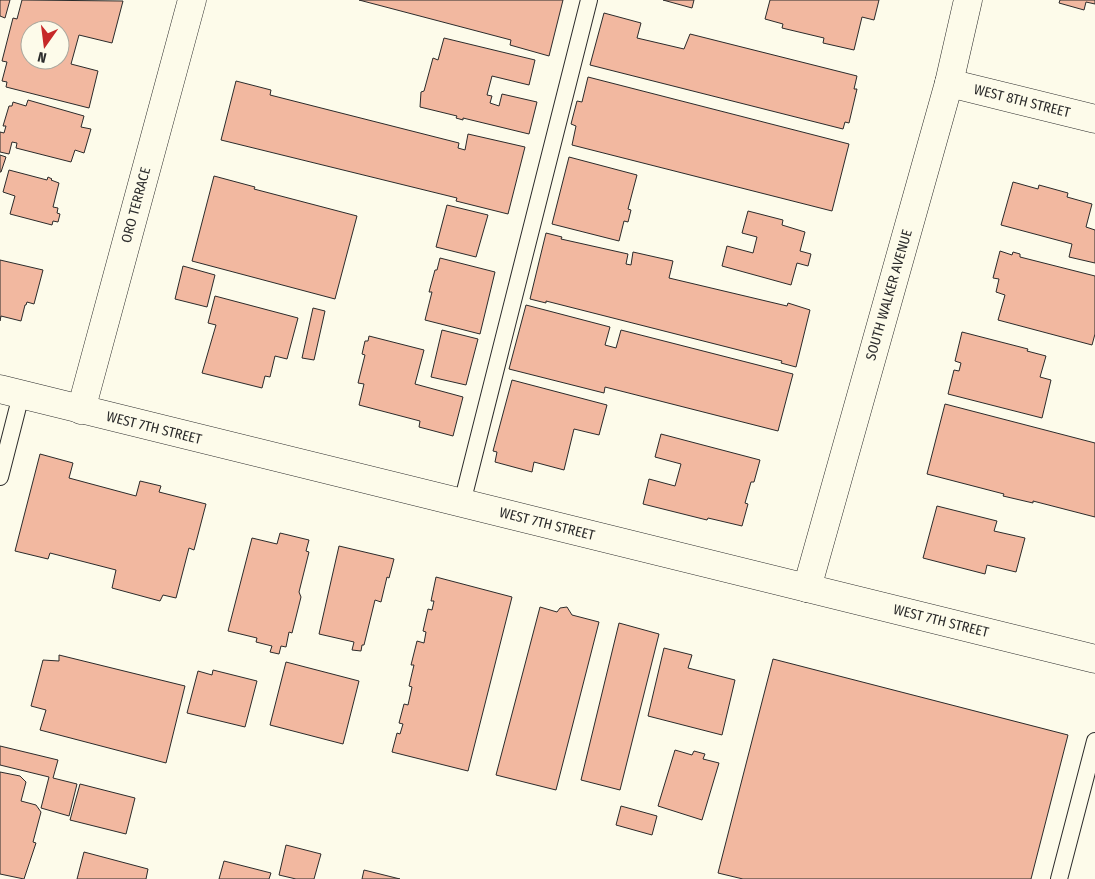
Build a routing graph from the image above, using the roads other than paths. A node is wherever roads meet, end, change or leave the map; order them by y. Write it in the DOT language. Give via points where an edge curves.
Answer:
graph roads {
  1 [pos="192,0"];
  2 [pos="589,0"];
  3 [pos="968,0"];
  4 [pos="949,83"];
  5 [pos="1095,119"];
  6 [pos="10,392"];
  7 [pos="81,410"];
  8 [pos="0,477"];
  9 [pos="462,504"];
  10 [pos="807,588"];
  11 [pos="1095,659"];
  12 [pos="1095,741"];
  13 [pos="1090,782"];
  14 [pos="1059,879"];
  1 -- 7 [label="street, ORO TERRACE"];
  2 -- 9 [label="lane"];
  3 -- 4 [label="street, SOUTH WALKER AVENUE"];
  4 -- 5 [label="street, WEST 8TH STREET"];
  4 -- 10 [label="street, SOUTH WALKER AVENUE"];
  6 -- 7 [label="street, WEST 7TH STREET"];
  6 -- 8 [label="lane"];
  7 -- 9 [label="street, WEST 7TH STREET"];
  9 -- 10 [label="street, WEST 7TH STREET"];
  10 -- 11 [label="street, WEST 7TH STREET"];
  12 -- 13 [label="lane"];
  13 -- 14 [label="lane"];
}
